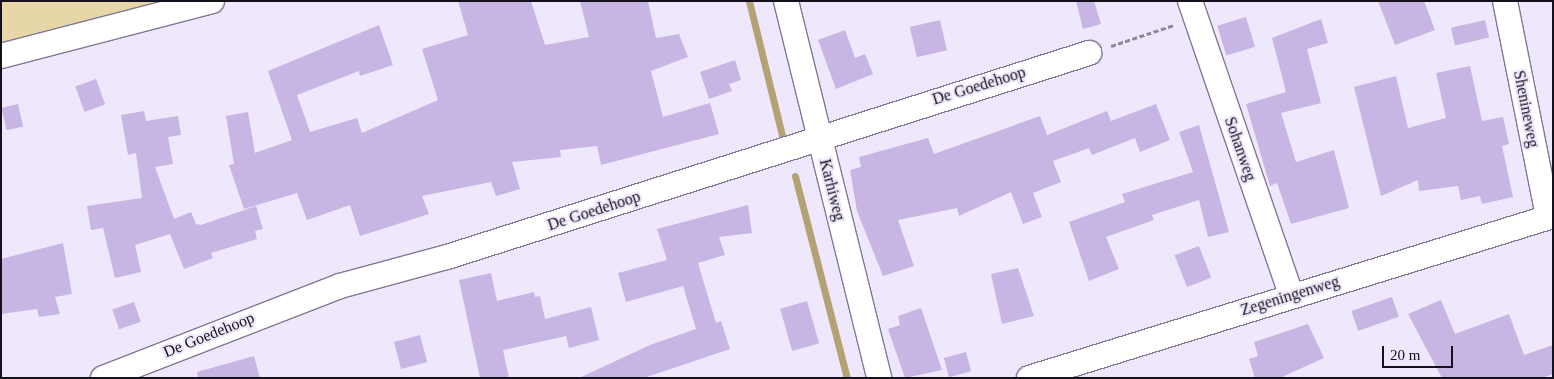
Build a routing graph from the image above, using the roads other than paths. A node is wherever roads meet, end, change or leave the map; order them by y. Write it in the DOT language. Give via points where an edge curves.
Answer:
graph roads {
  1 [pos="212,1"];
  2 [pos="786,1"];
  3 [pos="1505,1"];
  4 [pos="1192,10"];
  5 [pos="1089,53"];
  6 [pos="1,56"];
  7 [pos="820,139"];
  8 [pos="1550,217"];
  9 [pos="1291,295"];
  10 [pos="103,378"];
  11 [pos="879,378"];
  12 [pos="1029,378"];
  1 -- 6 [label="street"];
  2 -- 7 [label="street, Karhiweg"];
  3 -- 8 [label="street, Shenineweg"];
  4 -- 9 [label="street, Sohanweg"];
  5 -- 7 [label="street, De Goedehoop"];
  7 -- 10 [label="street, De Goedehoop" via="448,257 340,286"];
  7 -- 11 [label="street, Karhiweg"];
  8 -- 9 [label="street, Zegeningenweg"];
  9 -- 12 [label="street, Zegeningenweg"];
}
